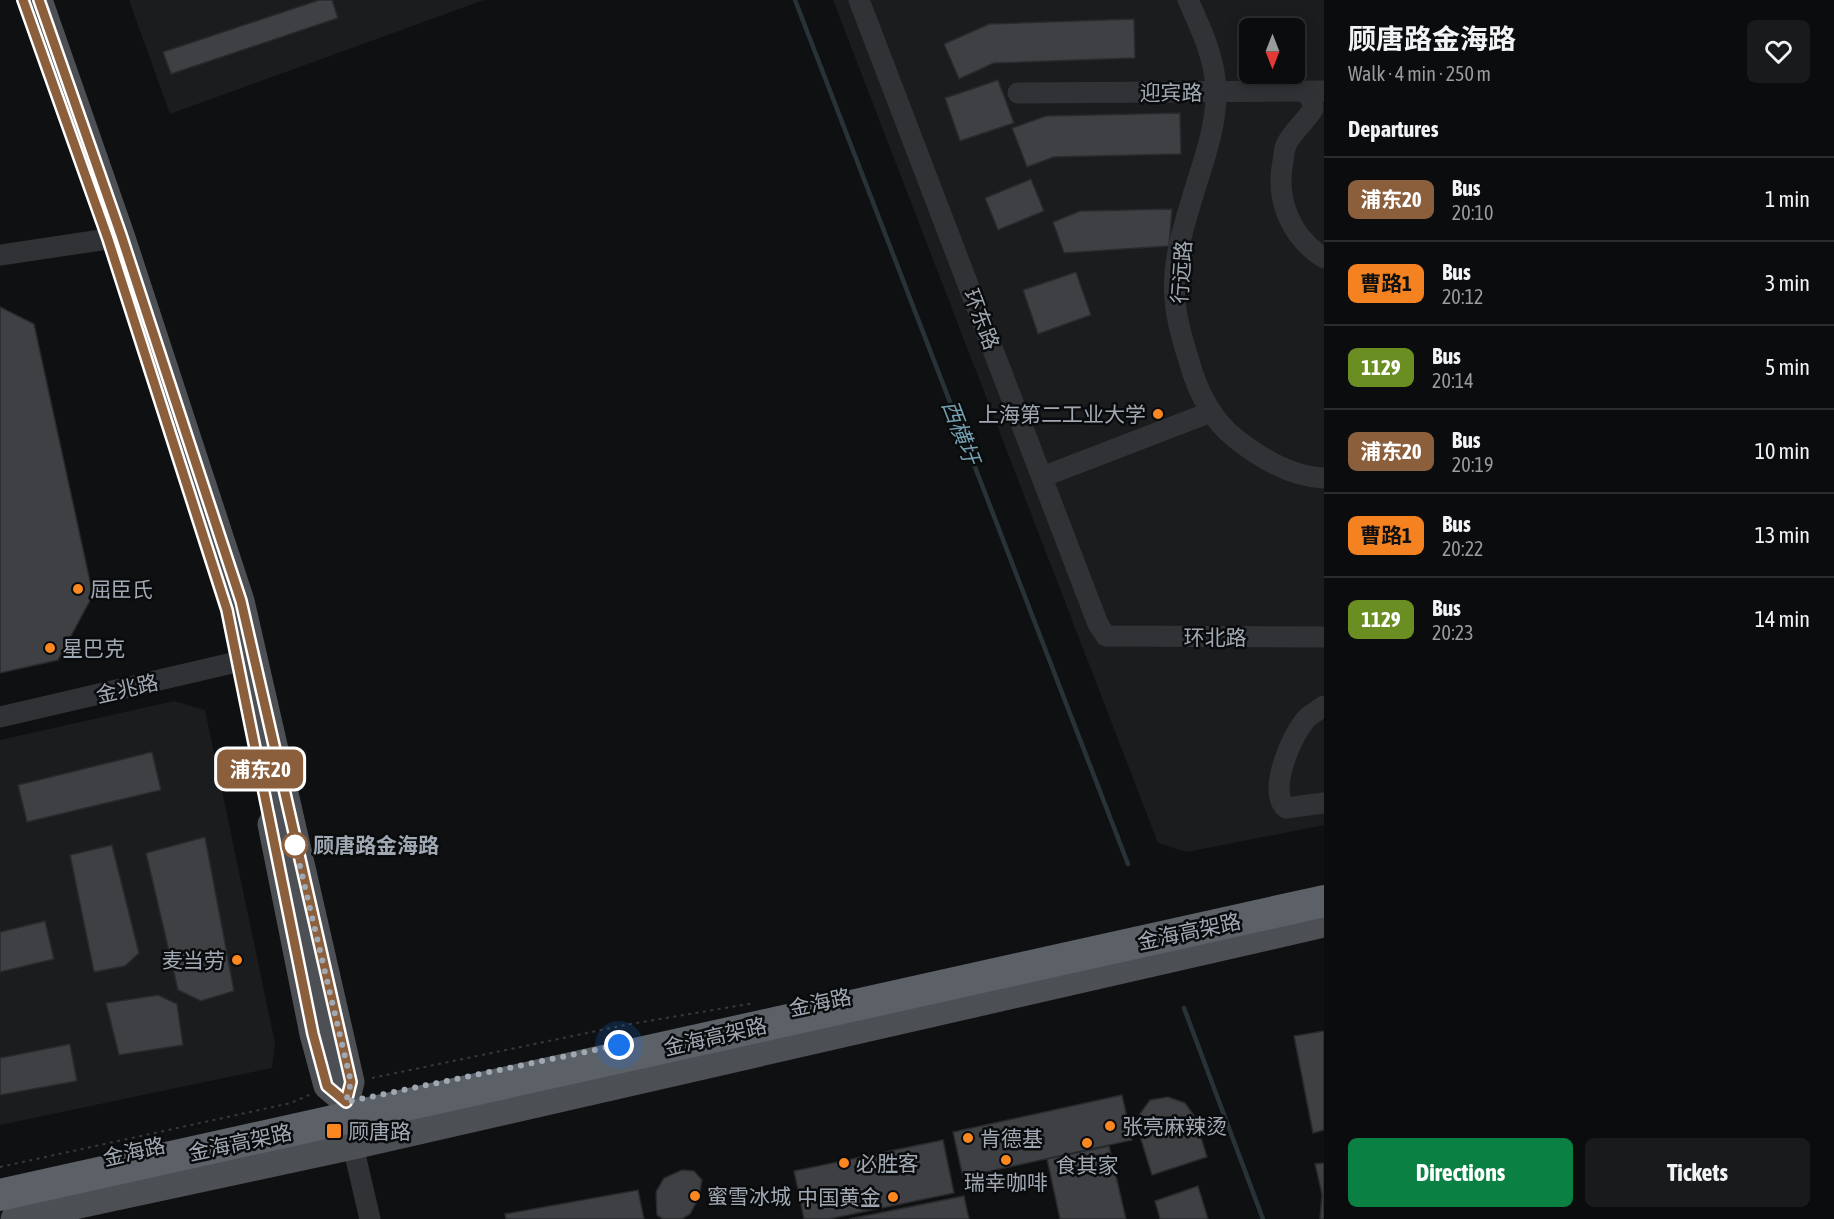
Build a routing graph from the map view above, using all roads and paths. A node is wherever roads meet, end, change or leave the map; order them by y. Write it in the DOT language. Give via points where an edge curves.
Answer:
graph roads {
  1 [pos="23,0"];
  2 [pos="39,0"];
  3 [pos="859,0"];
  4 [pos="1188,0"];
  5 [pos="1314,91"];
  6 [pos="1216,92"];
  7 [pos="1018,93"];
  8 [pos="115,237"];
  9 [pos="0,255"];
  10 [pos="1324,258"];
  11 [pos="1211,412"];
  12 [pos="1042,477"];
  13 [pos="1324,478"];
  14 [pos="1106,636"];
  15 [pos="1324,637"];
  16 [pos="247,661"];
  17 [pos="1324,706"];
  18 [pos="0,717"];
  19 [pos="1324,803"];
  20 [pos="1324,892"];
  21 [pos="1324,901"];
  22 [pos="1324,915"];
  23 [pos="1324,924"];
  24 [pos="346,1102"];
  25 [pos="352,1146"];
  26 [pos="138,1165"];
  27 [pos="0,1175"];
  28 [pos="0,1182"];
  29 [pos="0,1195"];
  30 [pos="0,1207"];
  31 [pos="14,1219"];
  32 [pos="370,1219"];
  1 -- 8 [label="main road"];
  2 -- 8 [label="main road"];
  3 -- 12 [label="street, 环东路"];
  4 -- 6 [label="street, 行远路" via="1213,61"];
  5 -- 6 [label="street, 迎宾路"];
  5 -- 10 [label="street" via="1313,109 1286,144 1280,172 1282,202 1297,234 1307,247"];
  6 -- 7 [label="street, 迎宾路"];
  6 -- 11 [label="street, 行远路" via="1213,127 1186,221 1174,298 1194,381"];
  8 -- 9 [label="street"];
  8 -- 16 [label="main road" via="241,601"];
  11 -- 12 [label="street"];
  11 -- 13 [label="street, 行远路" via="1254,453 1282,468"];
  12 -- 14 [label="street, 环东路"];
  14 -- 15 [label="street, 环北路"];
  16 -- 18 [label="street, 金兆路"];
  16 -- 24 [label="main road" via="351,1082"];
  17 -- 19 [label="street" via="1307,718 1289,745 1277,792 1286,808"];
  20 -- 24 [label="main road, 金海路"];
  21 -- 26 [label="highway, 金海高架路, bridge"];
  22 -- 30 [label="highway, 金海高架路" via="445,1113"];
  23 -- 25 [label="main road, 金海路"];
  24 -- 25 [label="main road"];
  24 -- 28 [label="main road, 金海路"];
  25 -- 31 [label="main road, 金海路"];
  25 -- 32 [label="street"];
  26 -- 27 [label="highway, bridge" via="81,1158"];
  26 -- 29 [label="highway, 金海高架路, bridge"];
}
